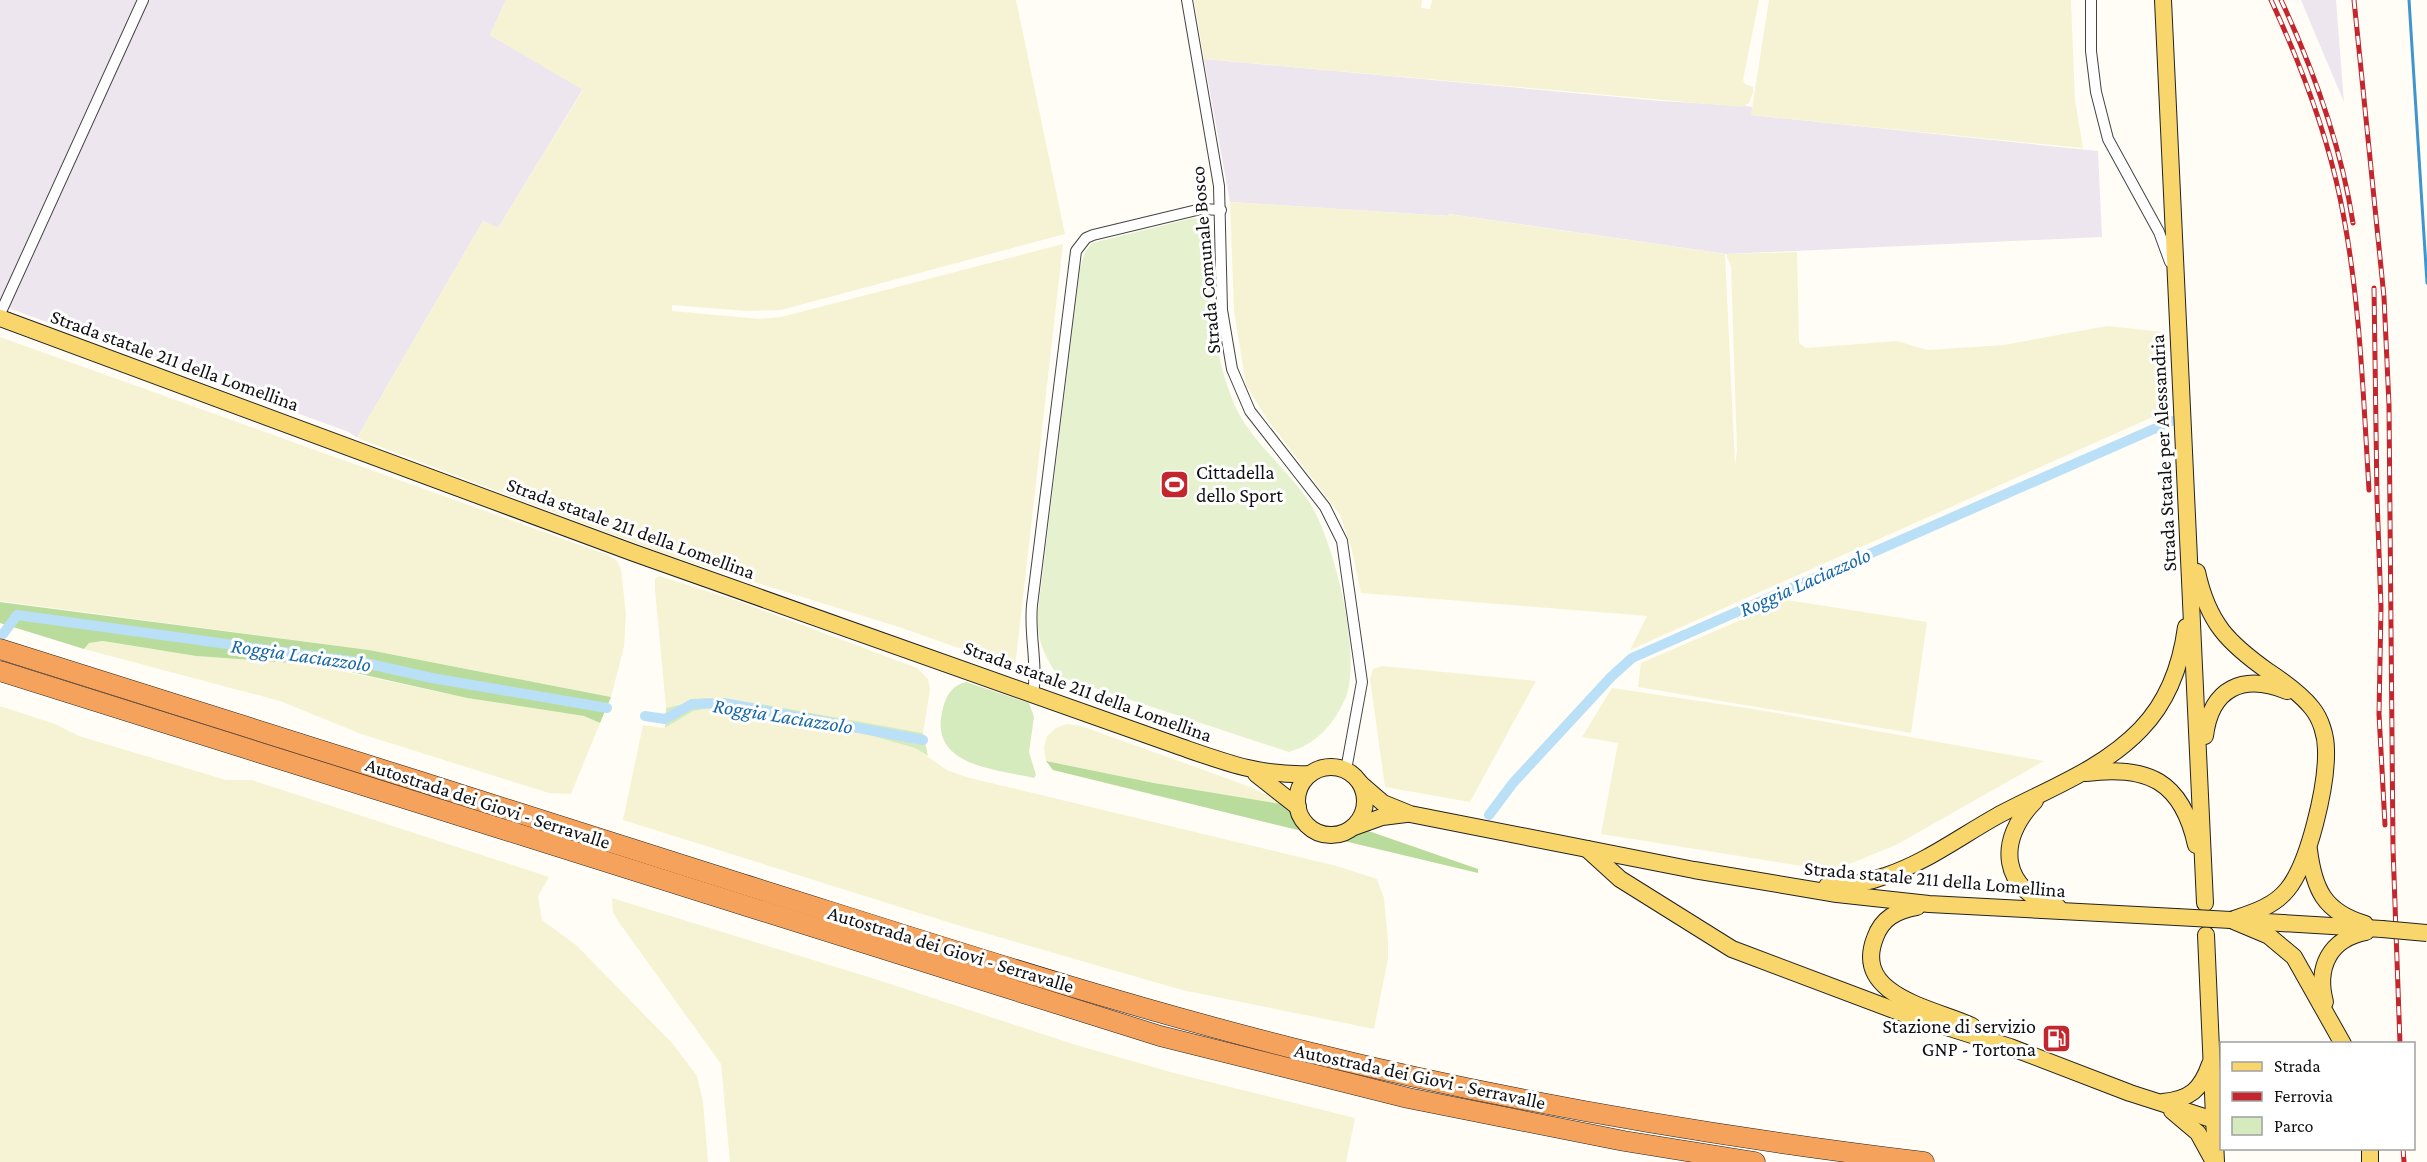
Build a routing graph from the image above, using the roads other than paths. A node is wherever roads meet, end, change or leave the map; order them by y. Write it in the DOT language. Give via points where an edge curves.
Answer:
graph roads {
  1 [pos="142,0"];
  2 [pos="1187,0"];
  3 [pos="2091,0"];
  4 [pos="2163,0"];
  5 [pos="1221,210"];
  6 [pos="2176,291"];
  7 [pos="0,316"];
  8 [pos="2189,532"];
  9 [pos="2191,590"];
  10 [pos="0,649"];
  11 [pos="0,671"];
  12 [pos="1033,694"];
  13 [pos="2301,698"];
  14 [pos="1346,770"];
  15 [pos="1250,771"];
  16 [pos="1310,774"];
  17 [pos="2079,774"];
  18 [pos="1361,784"];
  19 [pos="2201,793"];
  20 [pos="2042,794"];
  21 [pos="1298,807"];
  22 [pos="1410,814"];
  23 [pos="1354,827"];
  24 [pos="1587,849"];
  25 [pos="2309,850"];
  26 [pos="2204,882"];
  27 [pos="1785,886"];
  28 [pos="2205,903"];
  29 [pos="1929,904"];
  30 [pos="2098,915"];
  31 [pos="2231,920"];
  32 [pos="2382,930"];
  33 [pos="2427,933"];
  34 [pos="2206,934"];
  35 [pos="2329,1017"];
  36 [pos="2342,1042"];
  37 [pos="2010,1047"];
  38 [pos="2212,1056"];
  39 [pos="2159,1102"];
  40 [pos="2218,1120"];
  41 [pos="1755,1162"];
  42 [pos="1924,1162"];
  43 [pos="2215,1162"];
  1 -- 7 [label="street"];
  2 -- 5 [label="street, Strada Comunale Bosco"];
  3 -- 6 [label="street" via="2092,61 2108,139 2159,232 2170,258"];
  4 -- 6 [label="main road, Strada Statale per Alessandria"];
  5 -- 12 [label="street" via="1201,209 1093,235 1076,251 1030,623 1035,660"];
  5 -- 14 [label="street, Strada Comunale Bosco" via="1223,319 1240,391 1250,411 1325,507 1342,541 1362,682"];
  6 -- 8 [label="main road, Strada Statale per Alessandria"];
  7 -- 12 [label="main road, Strada statale 211 della Lomellina" via="634,554"];
  8 -- 9 [label="main road, Strada Statale per Alessandria"];
  8 -- 13 [label="main road" via="2202,591 2218,628 2230,643"];
  9 -- 17 [label="main road" via="2180,661 2156,710 2122,746"];
  9 -- 19 [label="main road, Strada Statale per Alessandria"];
  10 -- 42 [label="highway, Autostrada dei Giovi - Serravalle" via="857,920 1210,1027 1415,1077 1627,1120"];
  11 -- 41 [label="highway, Autostrada dei Giovi - Serravalle" via="1160,1036 1420,1100 1624,1141"];
  12 -- 15 [label="main road, Strada statale 211 della Lomellina"];
  13 -- 19 [label="main road" via="2261,682 2238,686 2221,697 2207,718"];
  13 -- 25 [label="main road" via="2319,721 2326,751"];
  14 -- 16 [label="main road, Strada statale 211 della Lomellina" via="1331,767"];
  14 -- 18 [label="main road, Strada statale 211 della Lomellina"];
  15 -- 16 [label="main road, Strada statale 211 della Lomellina" via="1280,776"];
  15 -- 21 [label="main road, Strada statale 211 della Lomellina"];
  16 -- 21 [label="main road" via="1301,786"];
  17 -- 20 [label="main road"];
  17 -- 26 [label="main road" via="2123,770 2154,778 2166,786 2185,810"];
  18 -- 22 [label="main road, Strada statale 211 della Lomellina" via="1383,803"];
  18 -- 23 [label="main road" via="1366,804"];
  19 -- 26 [label="main road, Strada Statale per Alessandria"];
  20 -- 27 [label="main road" via="1885,877 1835,886"];
  20 -- 30 [label="main road" via="2014,827 2010,857 2013,872 2020,884 2042,902"];
  21 -- 23 [label="main road, Strada statale 211 della Lomellina" via="1303,821 1321,834 1342,834"];
  22 -- 23 [label="main road, Strada statale 211 della Lomellina" via="1382,817"];
  22 -- 24 [label="main road, Strada statale 211 della Lomellina"];
  24 -- 27 [label="main road, Strada statale 211 della Lomellina"];
  24 -- 37 [label="main road" via="1620,879 1732,949 1899,1012"];
  25 -- 31 [label="main road" via="2292,882 2277,899 2256,912"];
  25 -- 32 [label="main road" via="2315,886 2330,906 2350,919"];
  26 -- 28 [label="main road, Strada Statale per Alessandria"];
  27 -- 29 [label="main road, Strada statale 211 della Lomellina"];
  29 -- 30 [label="main road, Strada statale 211 della Lomellina"];
  29 -- 37 [label="main road" via="1897,912 1879,927 1872,945 1876,974 1895,995 1965,1023"];
  30 -- 31 [label="main road, Strada statale 211 della Lomellina, bridge"];
  31 -- 32 [label="main road, Strada statale 211 della Lomellina"];
  31 -- 35 [label="main road" via="2257,929 2283,945"];
  32 -- 33 [label="main road, Strada statale 211 della Lomellina, bridge"];
  32 -- 35 [label="main road" via="2345,939 2328,955 2322,990"];
  34 -- 38 [label="main road"];
  35 -- 36 [label="main road"];
  37 -- 39 [label="main road"];
  38 -- 39 [label="main road" via="2197,1091 2184,1099"];
  38 -- 40 [label="main road"];
  39 -- 40 [label="main road"];
  39 -- 43 [label="main road" via="2191,1125"];
  40 -- 43 [label="main road"];
}
